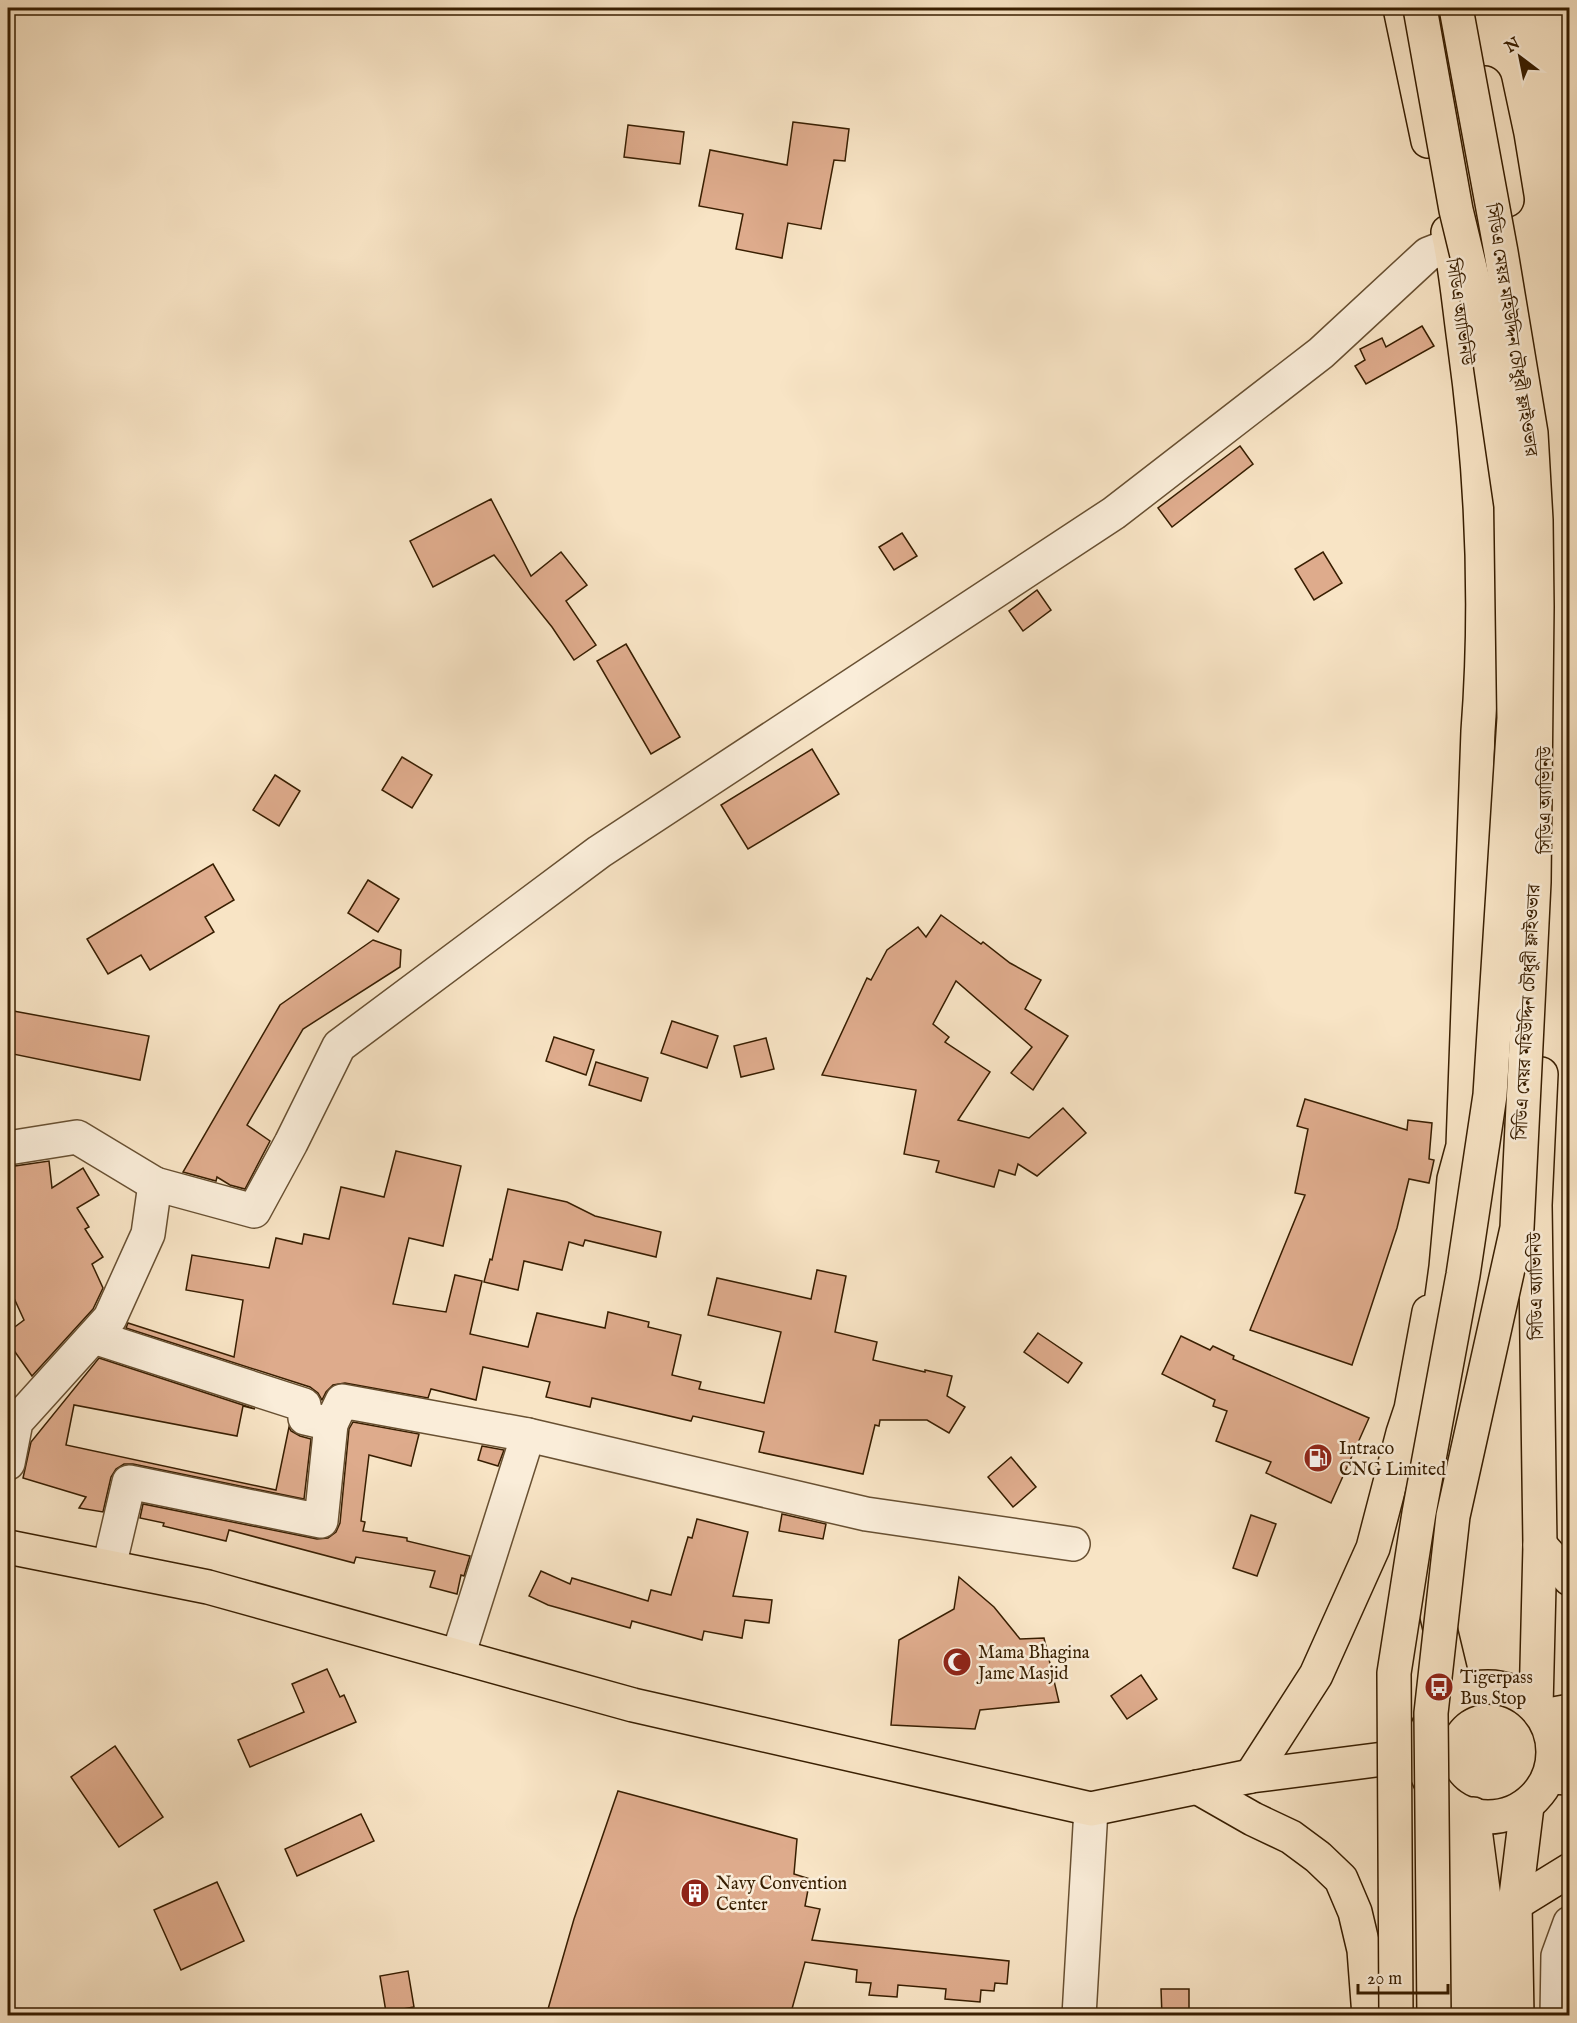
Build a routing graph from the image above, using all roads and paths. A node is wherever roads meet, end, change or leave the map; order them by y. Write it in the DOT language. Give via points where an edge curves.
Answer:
graph roads {
  1 [pos="1400,8"];
  2 [pos="1420,8"];
  3 [pos="1456,8"];
  4 [pos="1469,8"];
  5 [pos="1451,245"];
  6 [pos="8,1148"];
  7 [pos="155,1184"];
  8 [pos="1446,1267"];
  9 [pos="94,1337"];
  10 [pos="331,1424"];
  11 [pos="528,1435"];
  12 [pos="8,1463"];
  13 [pos="1073,1544"];
  14 [pos="1540,1545"];
  15 [pos="8,1547"];
  16 [pos="109,1567"];
  17 [pos="1569,1579"];
  18 [pos="458,1656"];
  19 [pos="1456,1695"];
  20 [pos="1549,1711"];
  21 [pos="1422,1754"];
  22 [pos="1251,1776"];
  23 [pos="1559,1777"];
  24 [pos="1197,1787"];
  25 [pos="1527,1806"];
  26 [pos="1091,1809"];
  27 [pos="1464,1812"];
  28 [pos="1569,1870"];
  29 [pos="1500,1904"];
  30 [pos="1569,1923"];
  31 [pos="1079,2016"];
  32 [pos="1369,2016"];
  33 [pos="1396,2016"];
  34 [pos="1434,2016"];
  35 [pos="1455,2016"];
  36 [pos="1486,2016"];
  37 [pos="1517,2016"];
  38 [pos="1557,2016"];
  1 -- 5 [label="main road, সিডিএ অ্যাভিনিউ"];
  2 -- 33 [label="main road, bridge" via="1456,210 1486,334 1511,506 1514,718 1490,1095 1394,1673"];
  3 -- 34 [label="main road, সিডিএ মেয়র মহিউদ্দিন চৌধুরী ফ্লাইওভার, bridge" via="1530,433 1537,607 1534,882 1517,1228 1453,1516 1431,1713"];
  4 -- 14 [label="main road, সিডিএ অ্যাভিনিউ" via="1512,229 1539,418 1549,530 1544,725 1546,953 1535,1204"];
  5 -- 7 [label="street" via="1428,254 1321,353 1114,513 599,852 339,1046 254,1211"];
  5 -- 8 [label="main road, সিডিএ অ্যাভিনিউ" via="1472,403 1483,542 1482,682 1463,1146 1454,1179"];
  6 -- 7 [label="street" via="77,1137"];
  7 -- 9 [label="street" via="148,1234 110,1318"];
  8 -- 19 [label="main road, সিডিএ অ্যাভিনিউ" via="1433,1366 1431,1592"];
  8 -- 22 [label="main road" via="1430,1306 1411,1409 1373,1548 1316,1675"];
  9 -- 10 [label="street" via="304,1405 305,1418"];
  9 -- 12 [label="street" via="16,1422"];
  10 -- 11 [label="street" via="342,1401"];
  10 -- 16 [label="street" via="321,1521 129,1482"];
  11 -- 13 [label="street" via="866,1514"];
  11 -- 18 [label="street"];
  14 -- 17 [label="main road"];
  14 -- 20 [label="main road, সিডিএ অ্যাভিনিউ"];
  15 -- 16 [label="main road"];
  16 -- 18 [label="main road" via="208,1587"];
  18 -- 26 [label="main road" via="633,1705"];
  19 -- 20 [label="main road" via="1472,1689 1507,1689"];
  19 -- 21 [label="main road" via="1431,1720"];
  20 -- 23 [label="main road" via="1553,1761"];
  21 -- 22 [label="main road"];
  21 -- 27 [label="main road" via="1431,1786 1442,1800"];
  22 -- 24 [label="main road"];
  23 -- 25 [label="main road"];
  24 -- 26 [label="main road"];
  24 -- 32 [label="main road" via="1291,1837 1341,1879 1355,1912 1364,1950"];
  25 -- 27 [label="main road" via="1510,1815 1491,1818"];
  25 -- 29 [label="main road"];
  26 -- 31 [label="street"];
  27 -- 29 [label="main road"];
  27 -- 35 [label="main road"];
  28 -- 29 [label="main road"];
  29 -- 36 [label="main road"];
  29 -- 37 [label="main road"];
  30 -- 38 [label="street" via="1557,1956"];
}
